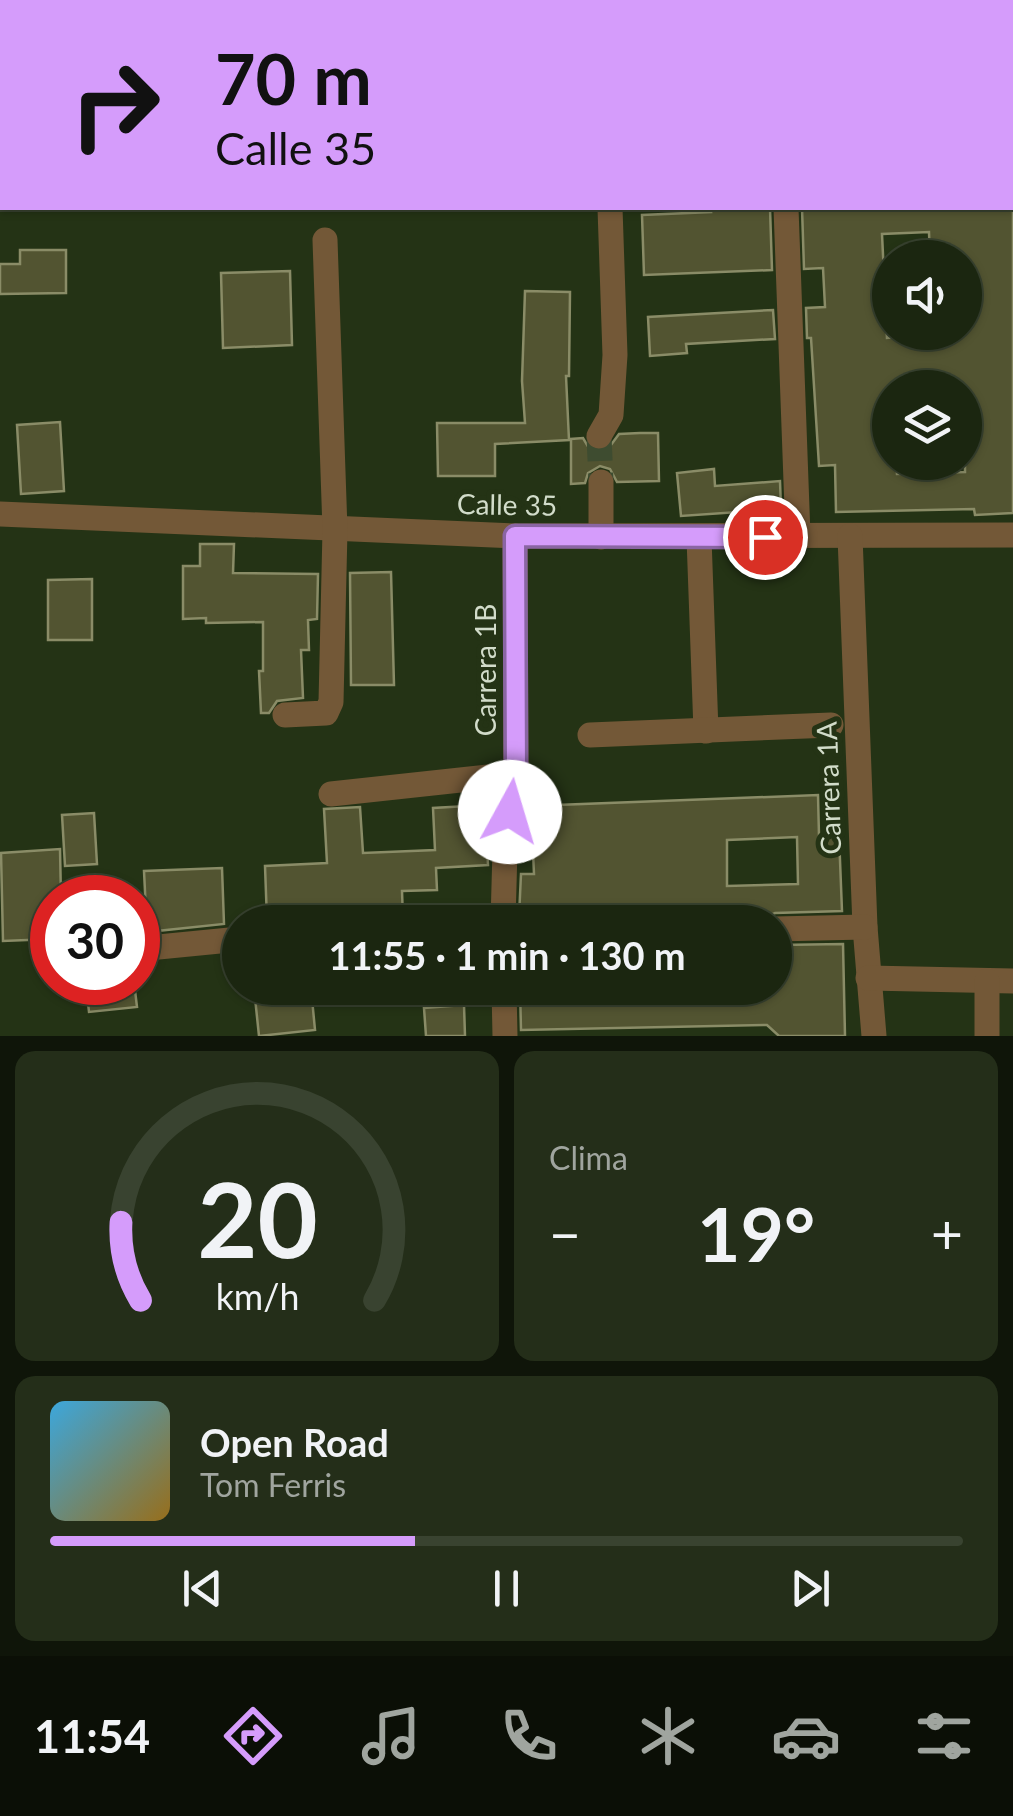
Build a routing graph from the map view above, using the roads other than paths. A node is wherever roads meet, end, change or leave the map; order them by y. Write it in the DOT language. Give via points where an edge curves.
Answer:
graph roads {
  1 [pos="610,210"];
  2 [pos="786,210"];
  3 [pos="325,240"];
  4 [pos="599,436"];
  5 [pos="601,482"];
  6 [pos="0,514"];
  7 [pos="335,530"];
  8 [pos="515,536"];
  9 [pos="798,536"];
  10 [pos="850,536"];
  11 [pos="1013,536"];
  12 [pos="602,537"];
  13 [pos="699,538"];
  14 [pos="285,715"];
  15 [pos="831,725"];
  16 [pos="706,731"];
  17 [pos="590,736"];
  18 [pos="516,774"];
  19 [pos="331,794"];
  20 [pos="503,905"];
  21 [pos="865,927"];
  22 [pos="792,929"];
  23 [pos="222,942"];
  24 [pos="160,947"];
  25 [pos="868,978"];
  26 [pos="1000,981"];
  27 [pos="504,1005"];
  28 [pos="504,1036"];
  29 [pos="874,1036"];
  30 [pos="987,1036"];
  1 -- 4 [label="street" via="616,354 611,415"];
  2 -- 9 [label="street"];
  3 -- 7 [label="street"];
  5 -- 12 [label="street"];
  6 -- 7 [label="street, Calle 35"];
  7 -- 8 [label="street, Calle 35"];
  7 -- 14 [label="street" via="330,709"];
  8 -- 12 [label="street, Calle 35"];
  8 -- 18 [label="street, Carrera 1B"];
  9 -- 10 [label="street, Calle 35"];
  9 -- 13 [label="street, Calle 35"];
  10 -- 11 [label="street, Calle 35"];
  10 -- 21 [label="street, Carrera 1A"];
  12 -- 13 [label="street, Calle 35"];
  13 -- 16 [label="street"];
  15 -- 16 [label="street"];
  16 -- 17 [label="street"];
  18 -- 19 [label="street"];
  18 -- 20 [label="street, Carrera 1B"];
  21 -- 22 [label="street"];
  21 -- 25 [label="street, Carrera 1A"];
  23 -- 24 [label="street"];
  25 -- 26 [label="street"];
  25 -- 29 [label="street, Carrera 1A"];
  26 -- 30 [label="street"];
  27 -- 28 [label="street"];
}
